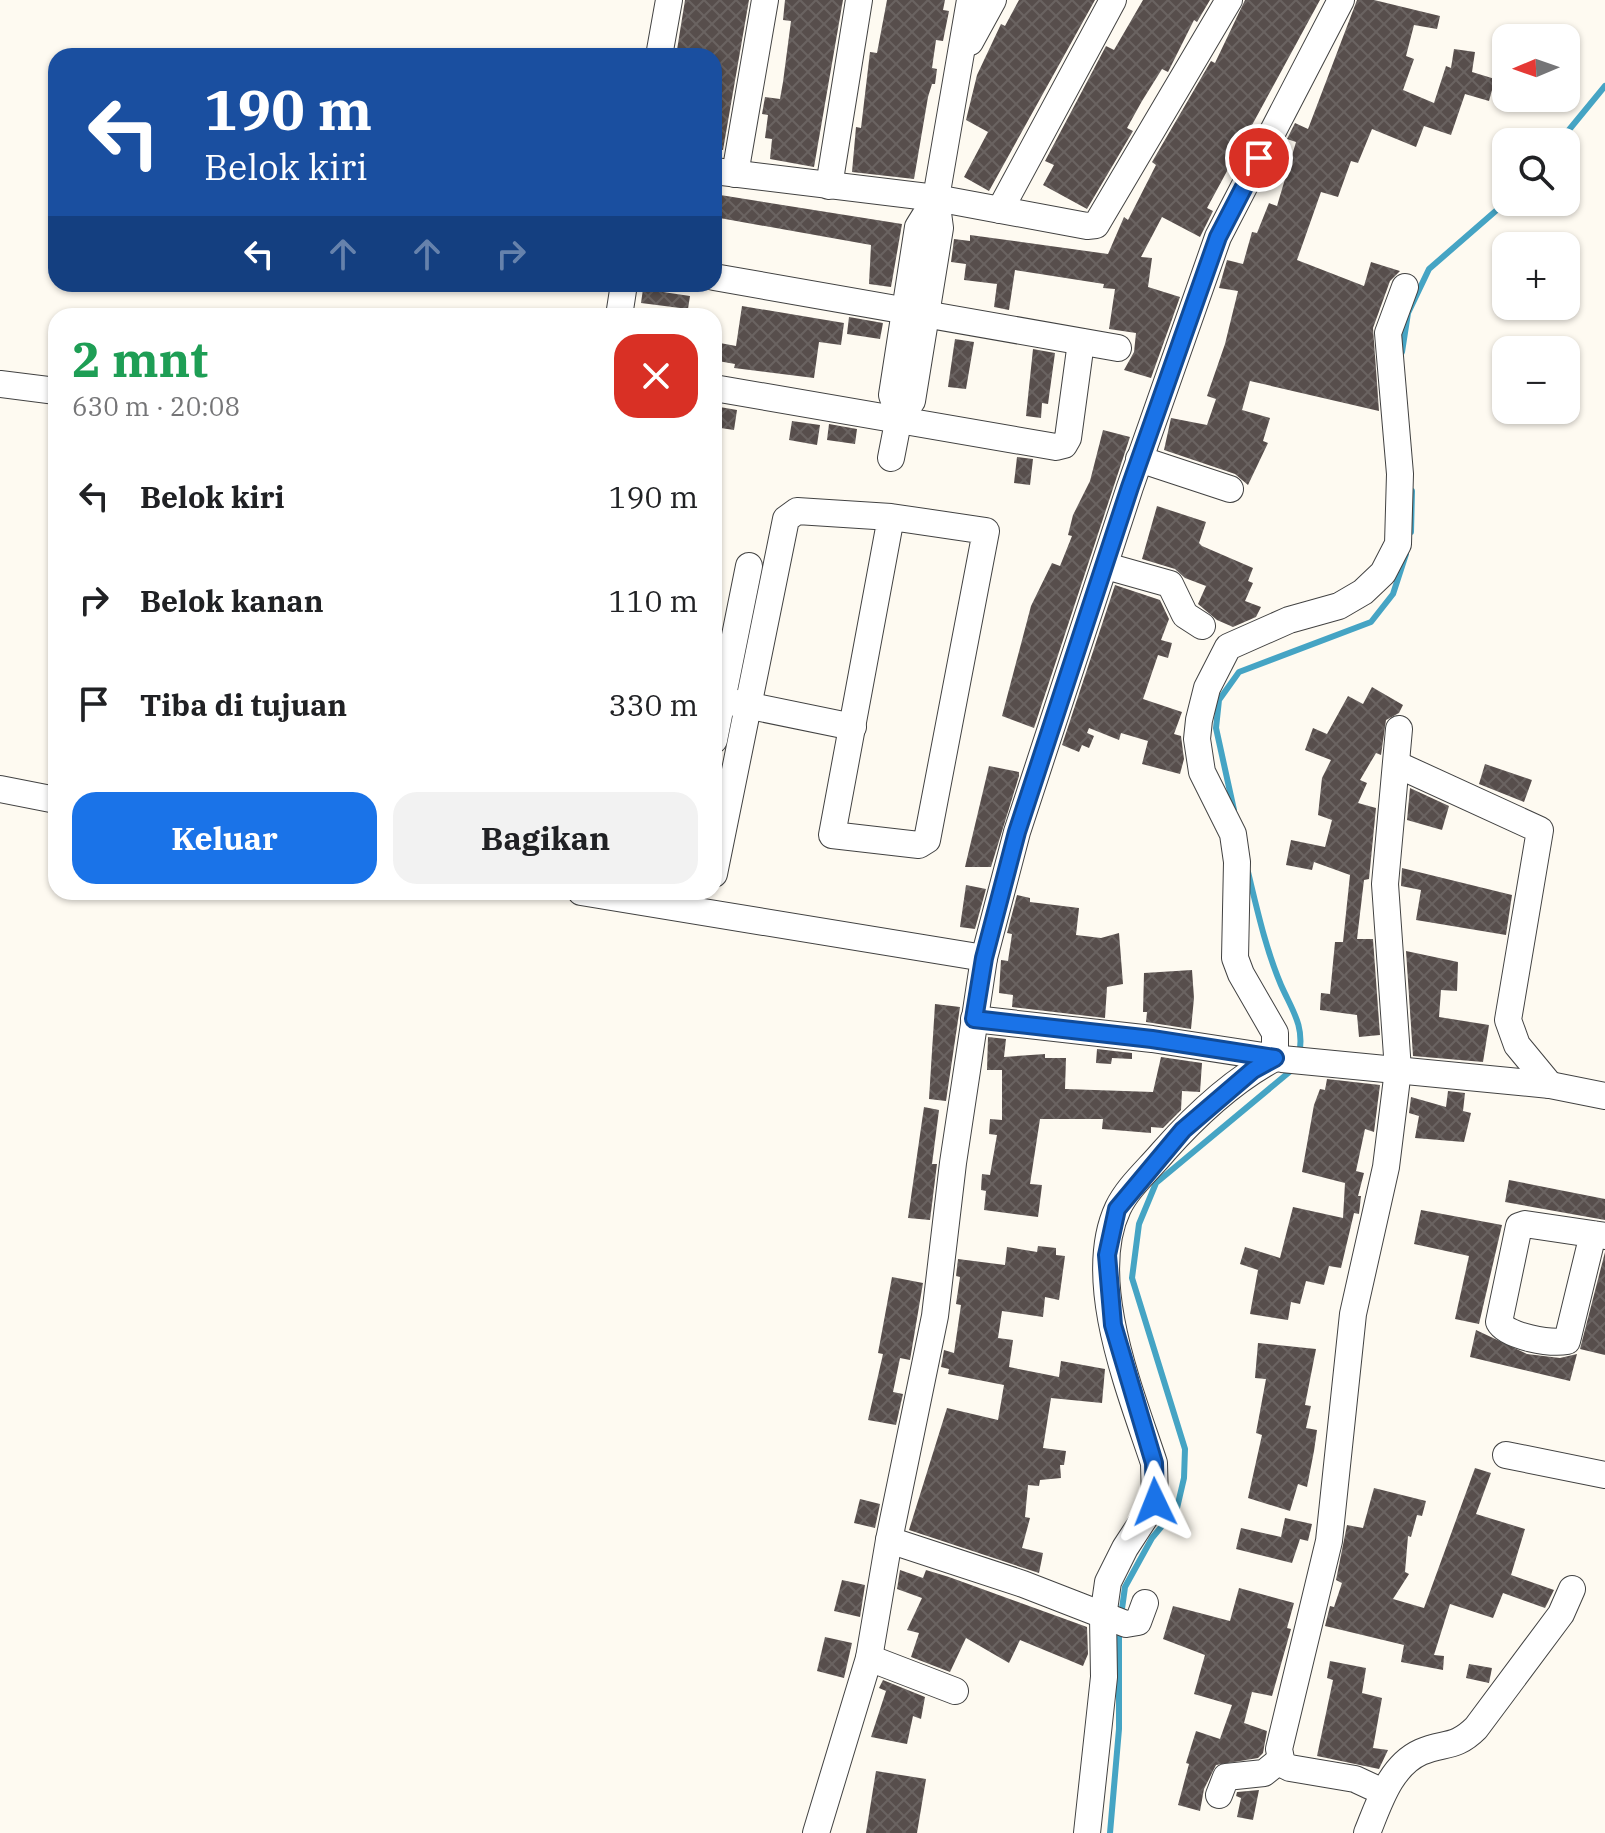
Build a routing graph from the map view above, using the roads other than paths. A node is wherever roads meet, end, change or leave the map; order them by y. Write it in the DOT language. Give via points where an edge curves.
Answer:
graph roads {
  1 [pos="669,0"];
  2 [pos="765,0"];
  3 [pos="859,0"];
  4 [pos="970,0"];
  5 [pos="993,0"];
  6 [pos="1113,0"];
  7 [pos="1229,0"];
  8 [pos="1341,0"];
  9 [pos="660,48"];
  10 [pos="960,59"];
  11 [pos="724,172"];
  12 [pos="829,186"];
  13 [pos="936,198"];
  14 [pos="1000,210"];
  15 [pos="722,278"];
  16 [pos="1405,287"];
  17 [pos="915,312"];
  18 [pos="1081,342"];
  19 [pos="1118,348"];
  20 [pos="0,384"];
  21 [pos="722,389"];
  22 [pos="48,390"];
  23 [pos="899,417"];
  24 [pos="891,458"];
  25 [pos="1139,459"];
  26 [pos="1230,489"];
  27 [pos="891,517"];
  28 [pos="749,566"];
  29 [pos="1106,566"];
  30 [pos="1202,626"];
  31 [pos="722,683"];
  32 [pos="722,701"];
  33 [pos="748,706"];
  34 [pos="853,727"];
  35 [pos="1399,729"];
  36 [pos="1398,765"];
  37 [pos="0,789"];
  38 [pos="48,798"];
  39 [pos="722,834"];
  40 [pos="681,900"];
  41 [pos="709,902"];
  42 [pos="984,958"];
  43 [pos="974,1019"];
  44 [pos="1278,1059"];
  45 [pos="1398,1070"];
  46 [pos="1550,1085"];
  47 [pos="1605,1096"];
  48 [pos="1599,1235"];
  49 [pos="1506,1455"];
  50 [pos="1605,1475"];
  51 [pos="889,1540"];
  52 [pos="1572,1589"];
  53 [pos="1145,1603"];
  54 [pos="1113,1620"];
  55 [pos="869,1658"];
  56 [pos="955,1691"];
  57 [pos="1280,1760"];
  58 [pos="1383,1792"];
  59 [pos="1219,1795"];
  60 [pos="816,1833"];
  61 [pos="1087,1833"];
  62 [pos="1367,1833"];
  1 -- 9 [label="street"];
  2 -- 11 [label="street"];
  3 -- 12 [label="street"];
  4 -- 10 [label="street"];
  5 -- 10 [label="street"];
  6 -- 14 [label="street"];
  7 -- 14 [label="street" via="1096,225"];
  8 -- 25 [label="street" via="1218,237"];
  10 -- 13 [label="street"];
  11 -- 12 [label="street"];
  12 -- 13 [label="street"];
  13 -- 14 [label="street"];
  13 -- 17 [label="street" via="918,227"];
  15 -- 17 [label="street"];
  16 -- 44 [label="street" via="1388,333 1400,459 1398,544 1383,573 1363,592 1228,647 1207,688 1199,720 1202,772 1233,834 1235,958 1275,1033"];
  17 -- 18 [label="street"];
  17 -- 23 [label="street" via="892,395"];
  18 -- 19 [label="street"];
  18 -- 23 [label="street" via="1064,445"];
  20 -- 22 [label="street"];
  21 -- 23 [label="street"];
  23 -- 24 [label="street"];
  25 -- 26 [label="street"];
  25 -- 29 [label="street"];
  27 -- 33 [label="street" via="822,510 797,511 786,519"];
  27 -- 34 [label="street"];
  27 -- 34 [label="street" via="986,531 927,840 919,845 832,835"];
  28 -- 31 [label="street"];
  29 -- 30 [label="street" via="1170,584 1185,615"];
  29 -- 42 [label="street" via="1022,818"];
  32 -- 33 [label="street"];
  33 -- 34 [label="street"];
  33 -- 39 [label="street"];
  35 -- 36 [label="street"];
  36 -- 45 [label="street" via="1385,884"];
  36 -- 46 [label="street" via="1540,830 1508,1020 1517,1045"];
  37 -- 38 [label="street"];
  40 -- 41 [label="street"];
  41 -- 42 [label="street"];
  42 -- 43 [label="street"];
  43 -- 44 [label="street"];
  43 -- 51 [label="street" via="935,1316"];
  44 -- 45 [label="street"];
  44 -- 54 [label="street" via="1253,1070 1183,1130 1117,1209 1107,1255 1113,1325 1156,1482 1153,1507 1108,1582"];
  45 -- 46 [label="street"];
  45 -- 57 [label="street" via="1386,1167 1353,1314 1329,1541"];
  46 -- 47 [label="street"];
  48 -- 48 [label="street" via="1567,1341 1501,1327 1519,1226"];
  49 -- 50 [label="street"];
  51 -- 54 [label="street"];
  51 -- 55 [label="street"];
  52 -- 58 [label="street" via="1561,1614 1476,1728 1464,1740 1408,1760"];
  53 -- 54 [label="street" via="1138,1622"];
  54 -- 61 [label="street"];
  55 -- 56 [label="street"];
  55 -- 60 [label="street"];
  57 -- 58 [label="street" via="1290,1768 1355,1779"];
  57 -- 59 [label="street" via="1264,1773 1226,1777"];
  58 -- 62 [label="street"];
}
